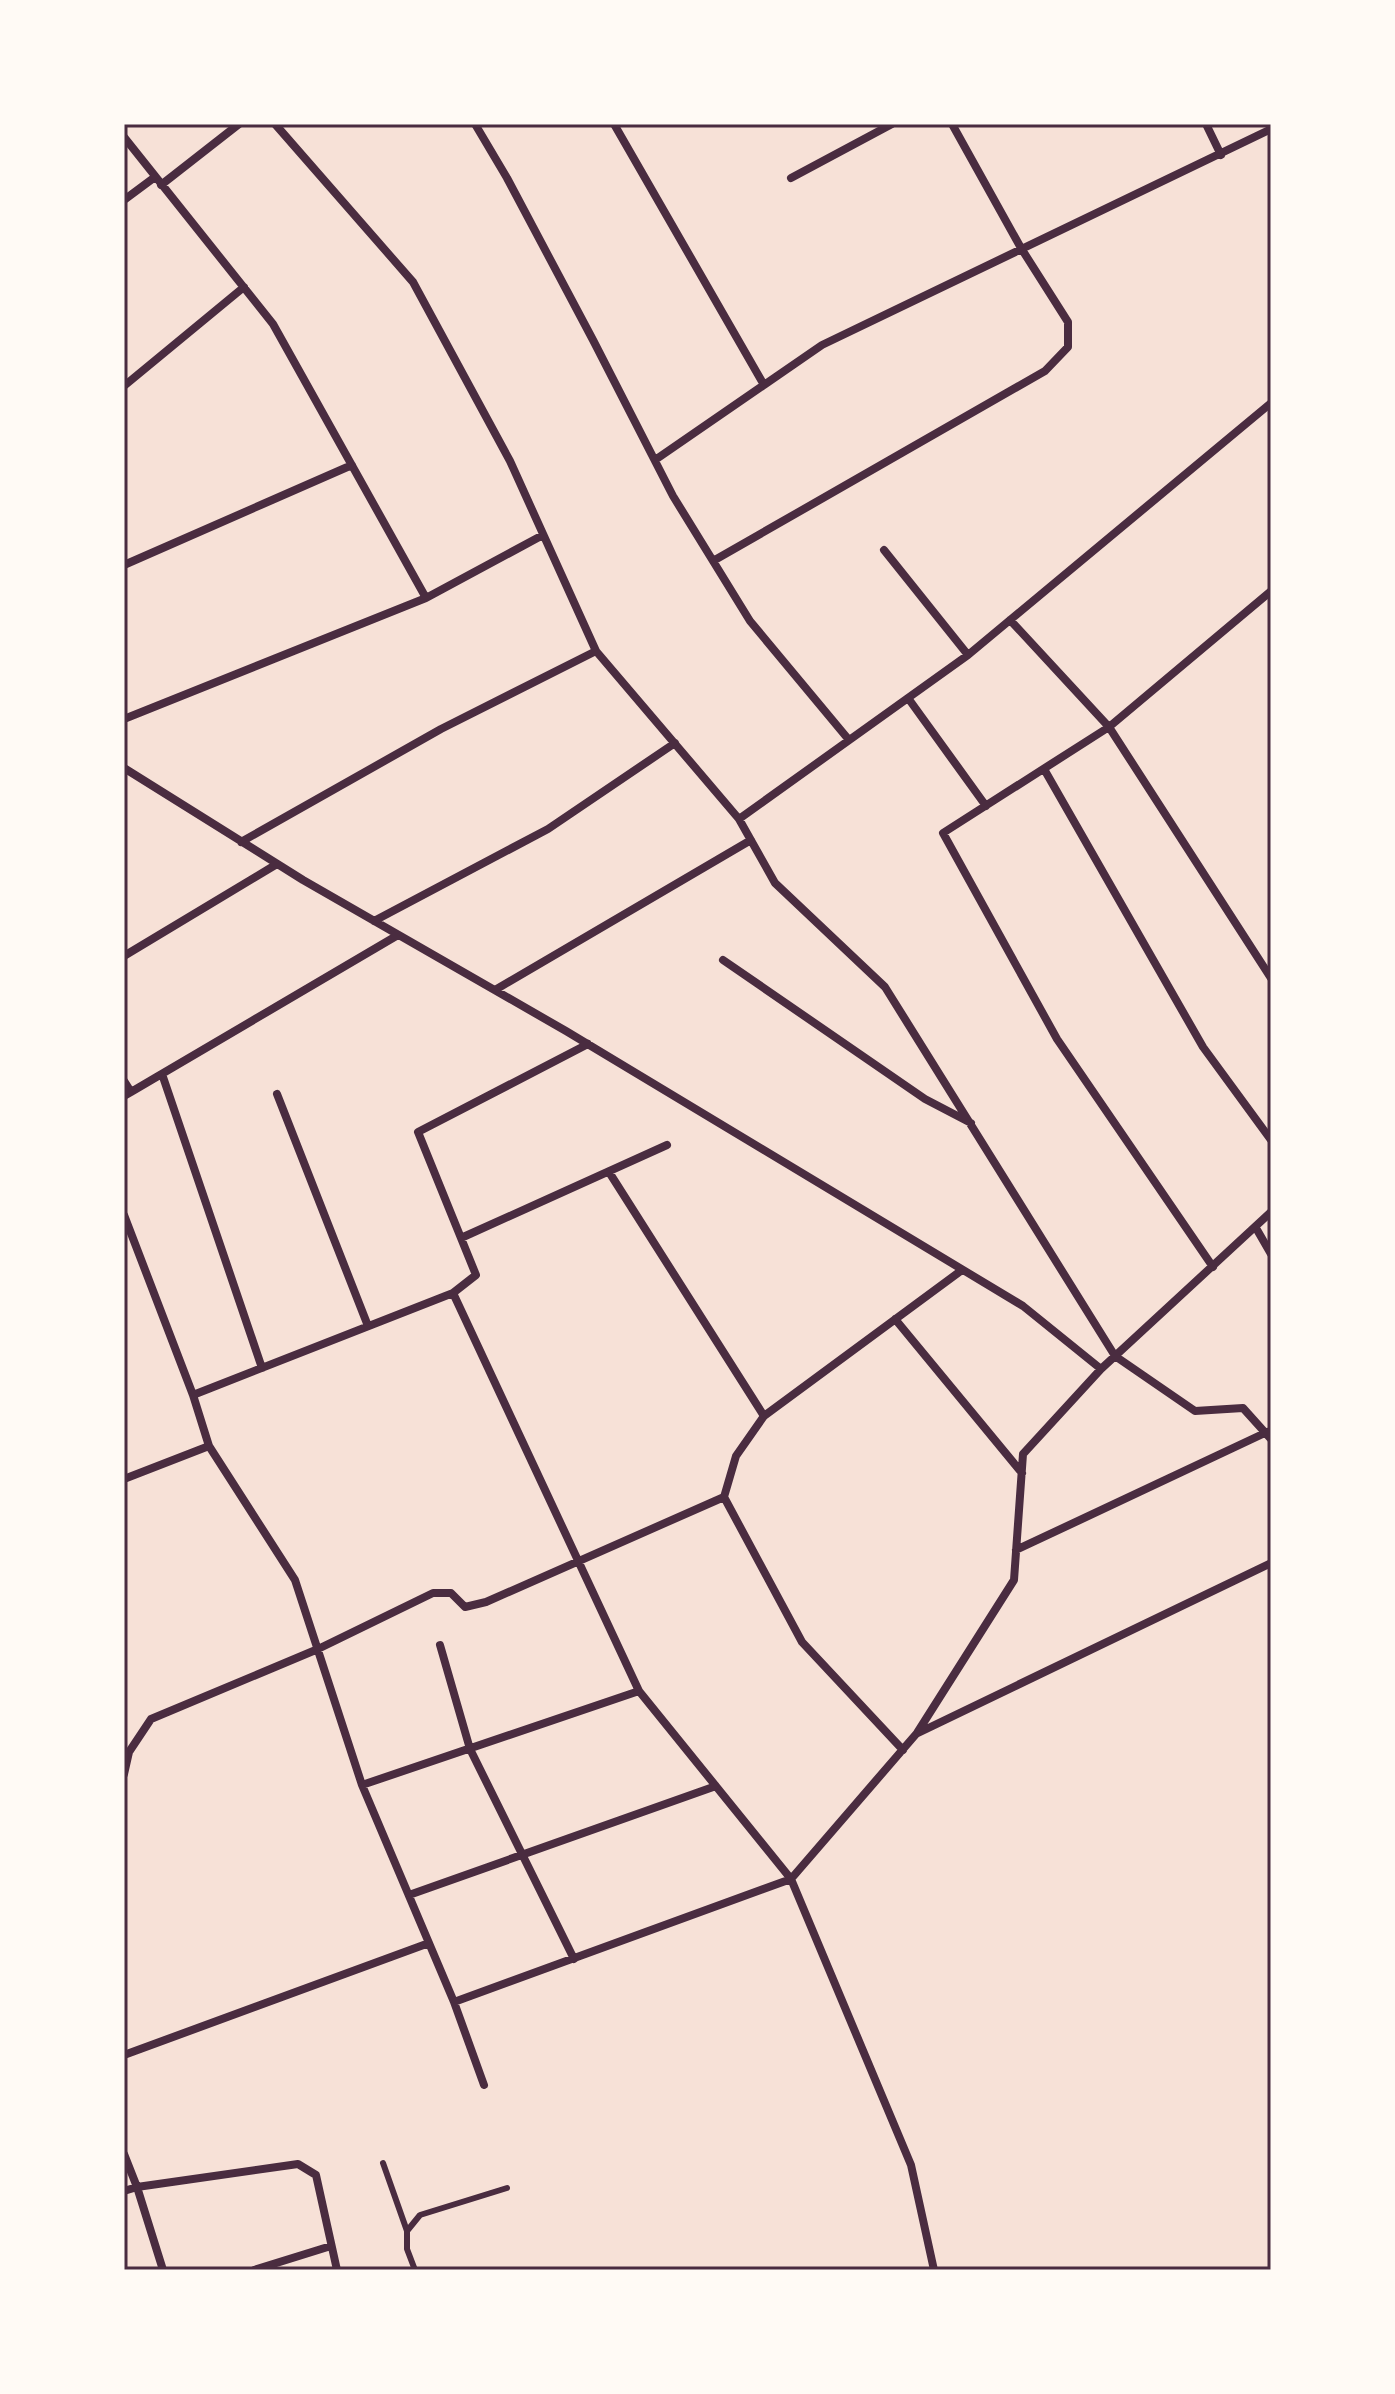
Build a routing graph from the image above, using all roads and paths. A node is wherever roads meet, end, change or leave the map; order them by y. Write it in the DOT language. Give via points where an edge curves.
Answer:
graph roads {
  1 [pos="239,124"];
  2 [pos="275,124"];
  3 [pos="475,124"];
  4 [pos="614,124"];
  5 [pos="892,124"];
  6 [pos="952,124"];
  7 [pos="1206,124"];
  8 [pos="1271,129"];
  9 [pos="124,137"];
  10 [pos="1221,155"];
  11 [pos="791,178"];
  12 [pos="158,181"];
  13 [pos="124,200"];
  14 [pos="1021,248"];
  15 [pos="244,287"];
  16 [pos="764,385"];
  17 [pos="124,386"];
  18 [pos="1271,403"];
  19 [pos="655,460"];
  20 [pos="352,465"];
  21 [pos="543,535"];
  22 [pos="884,550"];
  23 [pos="713,561"];
  24 [pos="124,565"];
  25 [pos="1271,591"];
  26 [pos="426,598"];
  27 [pos="1010,620"];
  28 [pos="596,651"];
  29 [pos="968,655"];
  30 [pos="908,698"];
  31 [pos="124,719"];
  32 [pos="1109,727"];
  33 [pos="849,740"];
  34 [pos="675,743"];
  35 [pos="124,768"];
  36 [pos="1044,769"];
  37 [pos="986,806"];
  38 [pos="739,819"];
  39 [pos="751,840"];
  40 [pos="241,842"];
  41 [pos="277,864"];
  42 [pos="374,921"];
  43 [pos="398,935"];
  44 [pos="124,956"];
  45 [pos="723,960"];
  46 [pos="1271,978"];
  47 [pos="495,990"];
  48 [pos="588,1044"];
  49 [pos="162,1074"];
  50 [pos="124,1081"];
  51 [pos="128,1094"];
  52 [pos="277,1094"];
  53 [pos="971,1123"];
  54 [pos="1271,1140"];
  55 [pos="667,1145"];
  56 [pos="609,1172"];
  57 [pos="1271,1212"];
  58 [pos="124,1215"];
  59 [pos="1256,1228"];
  60 [pos="461,1238"];
  61 [pos="1271,1254"];
  62 [pos="1213,1267"];
  63 [pos="962,1270"];
  64 [pos="453,1293"];
  65 [pos="895,1319"];
  66 [pos="368,1326"];
  67 [pos="1115,1356"];
  68 [pos="262,1368"];
  69 [pos="1101,1369"];
  70 [pos="193,1395"];
  71 [pos="764,1416"];
  72 [pos="1269,1436"];
  73 [pos="209,1446"];
  74 [pos="1022,1474"];
  75 [pos="124,1479"];
  76 [pos="724,1497"];
  77 [pos="1016,1550"];
  78 [pos="580,1561"];
  79 [pos="1271,1563"];
  80 [pos="440,1645"];
  81 [pos="318,1649"];
  82 [pos="639,1691"];
  83 [pos="917,1733"];
  84 [pos="470,1749"];
  85 [pos="903,1750"];
  86 [pos="124,1774"];
  87 [pos="362,1785"];
  88 [pos="716,1786"];
  89 [pos="521,1854"];
  90 [pos="791,1879"];
  91 [pos="409,1895"];
  92 [pos="429,1943"];
  93 [pos="574,1959"];
  94 [pos="454,2002"];
  95 [pos="124,2055"];
  96 [pos="484,2085"];
  97 [pos="124,2154"];
  98 [pos="383,2163"];
  99 [pos="137,2187"];
  100 [pos="507,2188"];
  101 [pos="124,2191"];
  102 [pos="407,2231"];
  103 [pos="331,2246"];
  104 [pos="163,2270"];
  105 [pos="254,2270"];
  106 [pos="337,2270"];
  107 [pos="415,2270"];
  108 [pos="934,2270"];
  1 -- 12 [label="street"];
  2 -- 21 [label="street" via="413,282 510,461"];
  3 -- 19 [label="street"];
  4 -- 16 [label="street"];
  5 -- 11 [label="street"];
  6 -- 14 [label="street"];
  7 -- 10 [label="street"];
  8 -- 10 [label="street"];
  9 -- 12 [label="street"];
  10 -- 14 [label="street"];
  12 -- 13 [label="street"];
  12 -- 15 [label="street"];
  14 -- 16 [label="street" via="822,345"];
  14 -- 23 [label="street" via="1068,322 1068,347 1045,371"];
  15 -- 17 [label="street"];
  15 -- 20 [label="street" via="273,324"];
  16 -- 19 [label="street"];
  18 -- 27 [label="street"];
  19 -- 23 [label="street"];
  20 -- 24 [label="street"];
  20 -- 26 [label="street"];
  21 -- 26 [label="street"];
  21 -- 28 [label="street"];
  22 -- 29 [label="street"];
  23 -- 33 [label="street" via="750,621"];
  25 -- 32 [label="street"];
  26 -- 31 [label="street"];
  27 -- 29 [label="street"];
  27 -- 32 [label="street"];
  28 -- 34 [label="street"];
  28 -- 40 [label="street" via="441,729"];
  29 -- 30 [label="street"];
  30 -- 33 [label="street"];
  30 -- 37 [label="street"];
  32 -- 36 [label="street"];
  32 -- 46 [label="street"];
  33 -- 38 [label="street"];
  34 -- 38 [label="street"];
  34 -- 42 [label="street" via="548,829"];
  35 -- 40 [label="street"];
  36 -- 37 [label="street"];
  36 -- 54 [label="street" via="1203,1047"];
  37 -- 62 [label="street" via="943,833 1057,1039"];
  38 -- 39 [label="street"];
  39 -- 47 [label="street"];
  39 -- 53 [label="street" via="775,883 885,987"];
  40 -- 41 [label="street"];
  41 -- 42 [label="street"];
  41 -- 44 [label="street"];
  42 -- 43 [label="street"];
  43 -- 47 [label="street"];
  43 -- 49 [label="street"];
  45 -- 53 [label="street" via="925,1099"];
  47 -- 48 [label="street"];
  48 -- 60 [label="street" via="418,1132"];
  48 -- 63 [label="street"];
  49 -- 51 [label="street"];
  49 -- 68 [label="street"];
  50 -- 51 [label="street"];
  52 -- 66 [label="street"];
  53 -- 67 [label="street"];
  55 -- 56 [label="street"];
  56 -- 60 [label="street"];
  56 -- 71 [label="street"];
  57 -- 59 [label="street"];
  58 -- 70 [label="street"];
  59 -- 61 [label="street"];
  59 -- 62 [label="street"];
  60 -- 64 [label="street" via="476,1275"];
  62 -- 67 [label="street"];
  63 -- 65 [label="street"];
  63 -- 69 [label="street" via="1023,1306"];
  64 -- 66 [label="street"];
  64 -- 78 [label="street"];
  65 -- 71 [label="street"];
  65 -- 74 [label="street"];
  66 -- 68 [label="street"];
  67 -- 69 [label="street"];
  67 -- 72 [label="street" via="1195,1411 1243,1408"];
  68 -- 70 [label="street"];
  69 -- 74 [label="street" via="1023,1454"];
  70 -- 73 [label="street"];
  71 -- 76 [label="street" via="736,1456"];
  72 -- 77 [label="street"];
  73 -- 75 [label="street"];
  73 -- 81 [label="street" via="295,1580"];
  74 -- 77 [label="street"];
  76 -- 78 [label="street"];
  76 -- 85 [label="street" via="802,1642"];
  77 -- 83 [label="street" via="1014,1580"];
  78 -- 81 [label="street" via="476,1605 465,1607 451,1593 433,1593"];
  78 -- 82 [label="street"];
  79 -- 83 [label="street"];
  80 -- 84 [label="street"];
  81 -- 86 [label="street" via="151,1719 129,1752"];
  81 -- 87 [label="street"];
  82 -- 84 [label="street"];
  82 -- 88 [label="street"];
  83 -- 85 [label="street"];
  84 -- 87 [label="street"];
  84 -- 89 [label="street"];
  85 -- 90 [label="street"];
  87 -- 91 [label="street"];
  88 -- 89 [label="street"];
  88 -- 90 [label="street"];
  89 -- 91 [label="street"];
  89 -- 93 [label="street"];
  90 -- 93 [label="street"];
  90 -- 108 [label="street" via="911,2165"];
  91 -- 92 [label="street"];
  92 -- 94 [label="street"];
  92 -- 95 [label="street"];
  93 -- 94 [label="street"];
  94 -- 96 [label="street"];
  97 -- 99 [label="street"];
  98 -- 102 [label="lane"];
  99 -- 101 [label="street"];
  99 -- 103 [label="street" via="298,2164 316,2175"];
  99 -- 104 [label="street"];
  100 -- 102 [label="lane" via="420,2215"];
  102 -- 107 [label="lane"];
  103 -- 105 [label="street"];
  103 -- 106 [label="street"];
}
